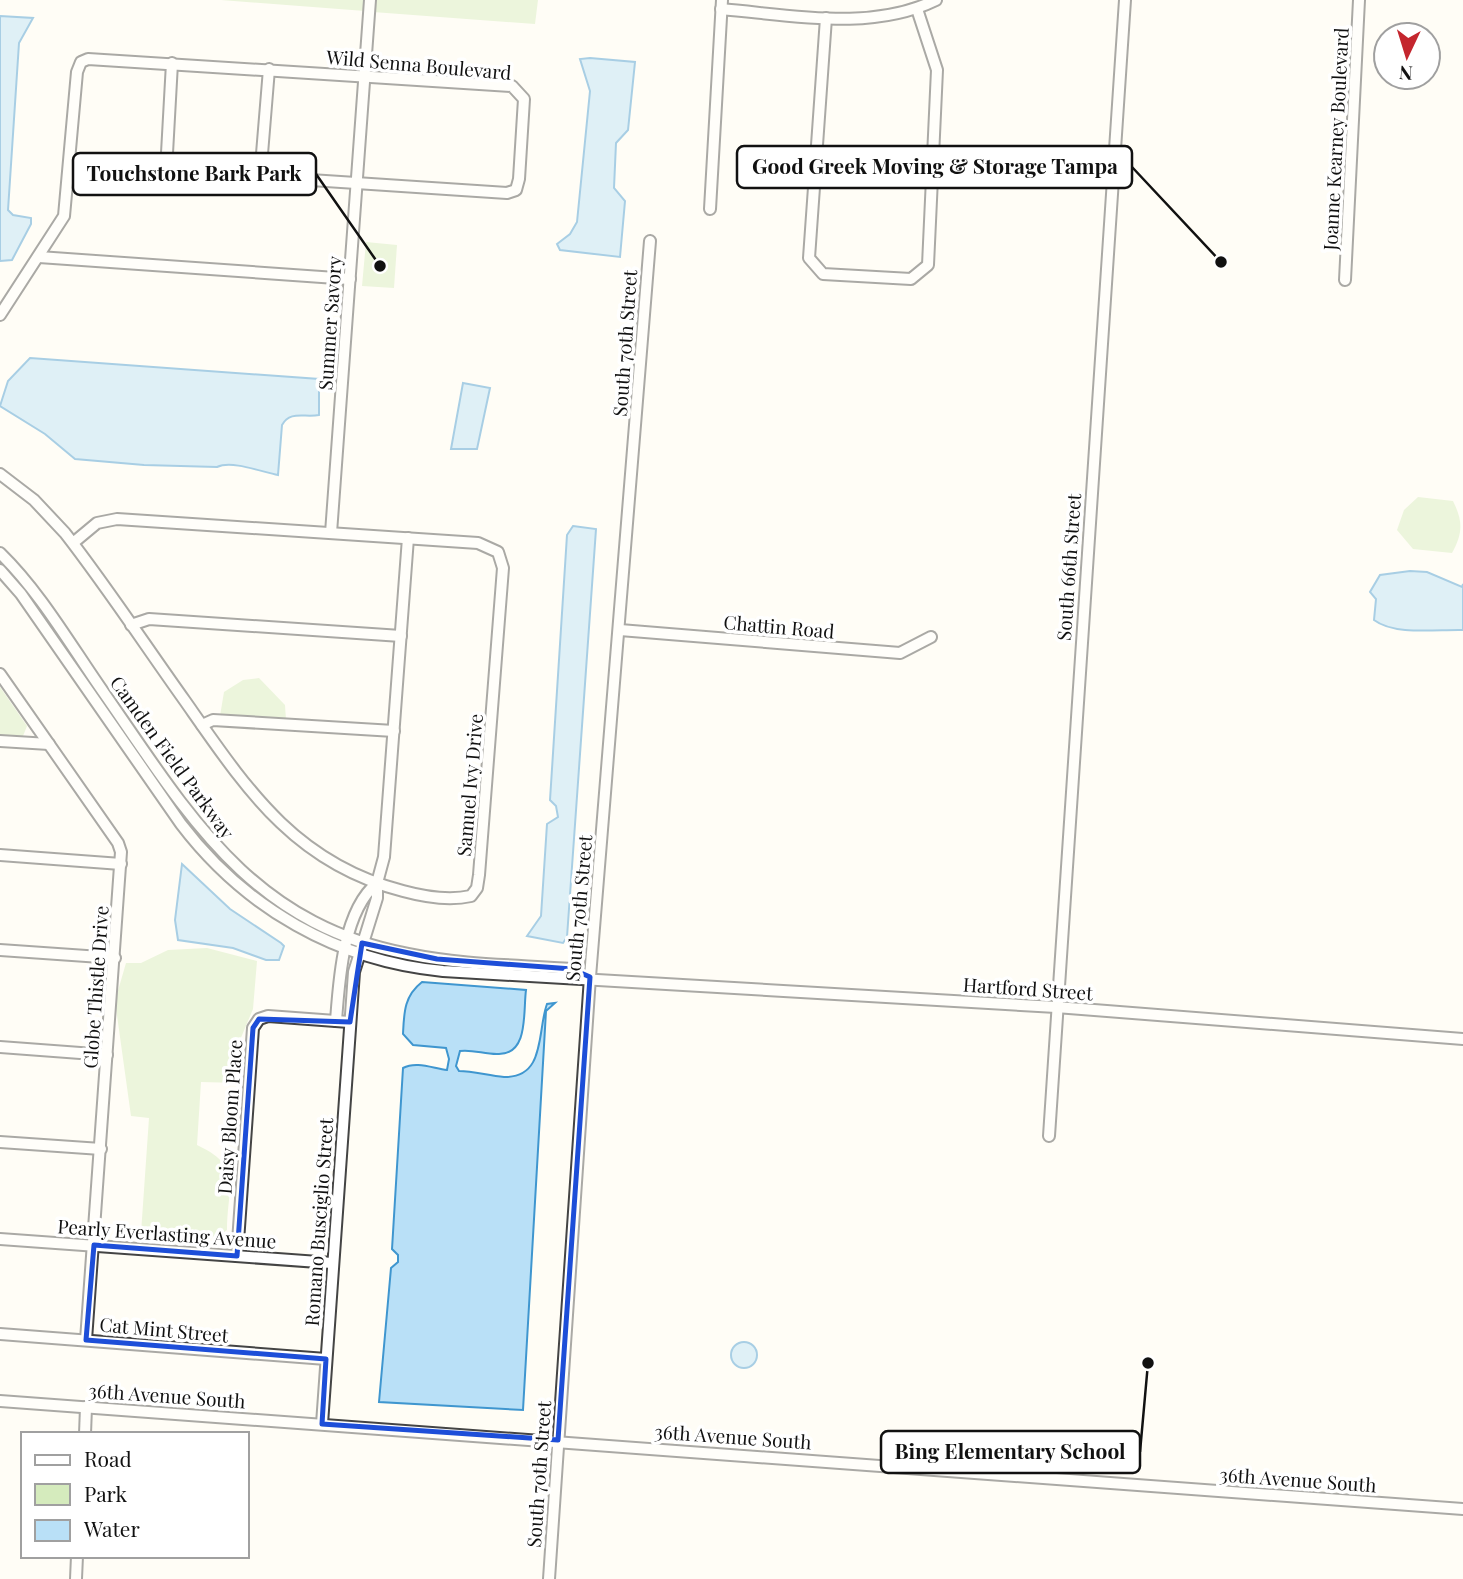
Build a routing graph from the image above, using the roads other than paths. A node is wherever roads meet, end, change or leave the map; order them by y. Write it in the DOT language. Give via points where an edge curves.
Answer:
graph roads {
  1 [pos="370,0"];
  2 [pos="936,0"];
  3 [pos="1125,0"];
  4 [pos="1359,0"];
  5 [pos="721,4"];
  6 [pos="918,9"];
  7 [pos="826,18"];
  8 [pos="172,63"];
  9 [pos="269,69"];
  10 [pos="363,76"];
  11 [pos="70,164"];
  12 [pos="166,171"];
  13 [pos="260,178"];
  14 [pos="357,184"];
  15 [pos="710,209"];
  16 [pos="650,241"];
  17 [pos="38,257"];
  18 [pos="350,279"];
  19 [pos="1345,280"];
  20 [pos="0,315"];
  21 [pos="0,474"];
  22 [pos="331,533"];
  23 [pos="408,538"];
  24 [pos="73,543"];
  25 [pos="0,553"];
  26 [pos="0,570"];
  27 [pos="131,625"];
  28 [pos="620,630"];
  29 [pos="401,636"];
  30 [pos="931,637"];
  31 [pos="0,674"];
  32 [pos="202,725"];
  33 [pos="394,731"];
  34 [pos="0,741"];
  35 [pos="49,744"];
  36 [pos="0,855"];
  37 [pos="121,864"];
  38 [pos="377,883"];
  39 [pos="347,943"];
  40 [pos="360,948"];
  41 [pos="0,950"];
  42 [pos="115,958"];
  43 [pos="590,977"];
  44 [pos="1056,1007"];
  45 [pos="337,1021"];
  46 [pos="349,1022"];
  47 [pos="1463,1039"];
  48 [pos="0,1047"];
  49 [pos="107,1055"];
  50 [pos="1049,1136"];
  51 [pos="0,1142"];
  52 [pos="101,1149"];
  53 [pos="0,1239"];
  54 [pos="94,1245"];
  55 [pos="237,1256"];
  56 [pos="332,1263"];
  57 [pos="0,1334"];
  58 [pos="86,1340"];
  59 [pos="326,1359"];
  60 [pos="0,1401"];
  61 [pos="86,1407"];
  62 [pos="322,1424"];
  63 [pos="85,1432"];
  64 [pos="558,1440"];
  65 [pos="1463,1509"];
  66 [pos="77,1558"];
  67 [pos="76,1579"];
  68 [pos="549,1579"];
  1 -- 10 [label="street, Summer Savory"];
  2 -- 6 [label="street"];
  3 -- 44 [label="street, South 66th Street"];
  4 -- 19 [label="street, Joanne Kearney Boulevard"];
  5 -- 7 [label="street"];
  5 -- 15 [label="street"];
  6 -- 7 [label="street" via="878,19"];
  6 -- 7 [label="street" via="937,70 928,265 911,279 823,274 809,258"];
  8 -- 9 [label="street, Wild Senna Boulevard"];
  8 -- 11 [label="street, Wild Senna Boulevard" via="97,57 81,62"];
  8 -- 12 [label="street"];
  9 -- 10 [label="street, Wild Senna Boulevard"];
  9 -- 13 [label="street"];
  10 -- 14 [label="street, Summer Savory"];
  10 -- 14 [label="street, Wild Senna Boulevard" via="512,86 524,99 523,139 516,190 507,193"];
  11 -- 12 [label="street, Wild Senna Boulevard"];
  11 -- 17 [label="street, Wild Senna Boulevard" via="64,216"];
  12 -- 13 [label="street, Wild Senna Boulevard"];
  13 -- 14 [label="street, Wild Senna Boulevard"];
  14 -- 18 [label="street, Summer Savory"];
  16 -- 28 [label="street, South 70th Street"];
  17 -- 18 [label="street"];
  17 -- 20 [label="street, Wild Senna Boulevard"];
  18 -- 22 [label="street, Summer Savory"];
  21 -- 24 [label="street, Samuel Ivy Drive" via="34,500"];
  22 -- 23 [label="street, Samuel Ivy Drive"];
  22 -- 24 [label="street, Samuel Ivy Drive" via="117,519 97,523"];
  23 -- 29 [label="street, Romano Busciglio Street"];
  23 -- 38 [label="street, Samuel Ivy Drive" via="478,542 501,558 479,875 471,896 461,898"];
  24 -- 27 [label="street, Samuel Ivy Drive"];
  25 -- 39 [label="street, Camden Field Parkway" via="26,582 192,820 221,853 280,903"];
  26 -- 39 [label="street, Camden Field Parkway" via="209,858 269,909 312,934"];
  27 -- 29 [label="street" via="149,619"];
  27 -- 32 [label="street, Samuel Ivy Drive"];
  28 -- 30 [label="street, Chattin Road" via="900,653"];
  28 -- 43 [label="street, South 70th Street"];
  29 -- 33 [label="street, Romano Busciglio Street"];
  31 -- 35 [label="street, Globe Thistle Drive"];
  32 -- 33 [label="street" via="213,720"];
  32 -- 38 [label="street, Samuel Ivy Drive" via="250,793 292,836 335,864"];
  33 -- 38 [label="street, Romano Busciglio Street" via="384,857"];
  34 -- 35 [label="street"];
  35 -- 37 [label="street, Globe Thistle Drive" via="118,843"];
  36 -- 37 [label="street"];
  37 -- 42 [label="street, Globe Thistle Drive"];
  38 -- 39 [label="street, Romano Busciglio Street" via="365,894"];
  38 -- 40 [label="street, Romano Busciglio Street" via="377,898"];
  39 -- 40 [label="street, Camden Field Parkway"];
  39 -- 45 [label="street, Romano Busciglio Street" via="340,967"];
  40 -- 43 [label="street, Camden Field Parkway" via="427,970 570,980"];
  40 -- 46 [label="street, Romano Busciglio Street"];
  41 -- 42 [label="street"];
  42 -- 49 [label="street, Globe Thistle Drive"];
  43 -- 44 [label="street, Hartford Street"];
  43 -- 64 [label="street, South 70th Street"];
  44 -- 47 [label="street, Hartford Street"];
  44 -- 50 [label="street, South 66th Street"];
  45 -- 46 [label="street"];
  45 -- 55 [label="street, Daisy Bloom Place" via="268,1016 259,1018 253,1028"];
  46 -- 56 [label="street, Romano Busciglio Street"];
  48 -- 49 [label="street"];
  49 -- 52 [label="street, Globe Thistle Drive"];
  51 -- 52 [label="street"];
  52 -- 54 [label="street, Globe Thistle Drive"];
  53 -- 54 [label="street, Pearly Everlasting Avenue"];
  54 -- 55 [label="street, Pearly Everlasting Avenue"];
  54 -- 58 [label="street, Globe Thistle Drive"];
  55 -- 56 [label="street, Pearly Everlasting Avenue"];
  56 -- 59 [label="street, Romano Busciglio Street"];
  57 -- 58 [label="street, Cat Mint Street"];
  58 -- 59 [label="street, Cat Mint Street"];
  59 -- 62 [label="street, Romano Busciglio Street"];
  60 -- 61 [label="street, 36th Avenue South"];
  61 -- 62 [label="street, 36th Avenue South"];
  61 -- 63 [label="street"];
  62 -- 64 [label="street, 36th Avenue South"];
  64 -- 65 [label="street, 36th Avenue South"];
  64 -- 68 [label="street, South 70th Street"];
  66 -- 67 [label="street"];
}
